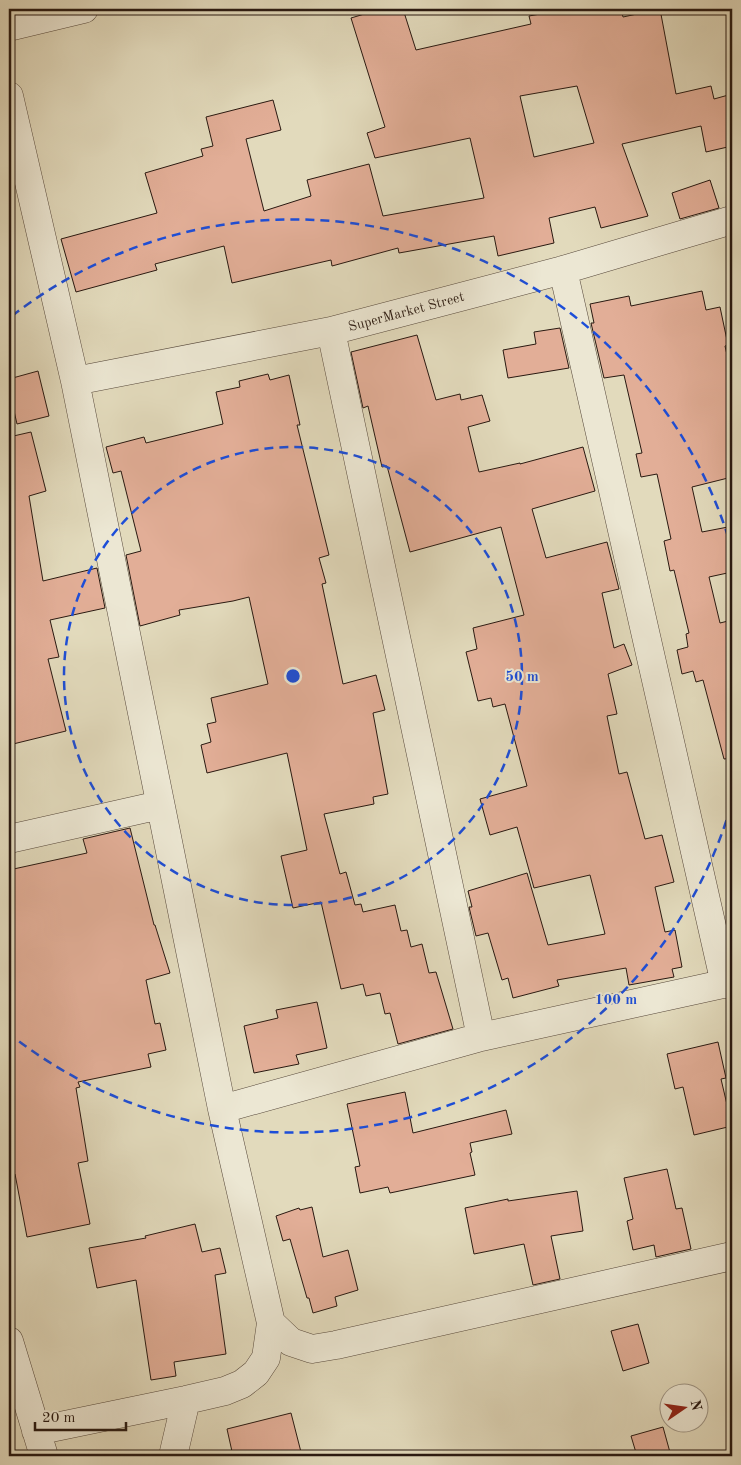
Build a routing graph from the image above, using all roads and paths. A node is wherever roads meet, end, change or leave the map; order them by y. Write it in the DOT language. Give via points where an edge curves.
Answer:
graph roads {
  1 [pos="84,9"];
  2 [pos="9,27"];
  3 [pos="9,96"];
  4 [pos="732,220"];
  5 [pos="563,270"];
  6 [pos="331,331"];
  7 [pos="75,381"];
  8 [pos="160,805"];
  9 [pos="9,839"];
  10 [pos="729,983"];
  11 [pos="481,1037"];
  12 [pos="222,1109"];
  13 [pos="732,1256"];
  14 [pos="271,1323"];
  15 [pos="9,1341"];
  16 [pos="186,1400"];
  17 [pos="40,1444"];
  18 [pos="173,1456"];
  1 -- 2 [label="street"];
  3 -- 7 [label="street"];
  4 -- 5 [label="street, SuperMarket Street"];
  5 -- 6 [label="street, SuperMarket Street"];
  5 -- 10 [label="street"];
  6 -- 7 [label="street, SuperMarket Street"];
  6 -- 11 [label="street"];
  7 -- 8 [label="street"];
  8 -- 9 [label="street"];
  8 -- 12 [label="street"];
  10 -- 11 [label="street"];
  11 -- 12 [label="street"];
  12 -- 14 [label="street"];
  13 -- 14 [label="street" via="312,1348 291,1342"];
  14 -- 16 [label="street" via="266,1358 256,1373 226,1391"];
  15 -- 17 [label="street"];
  16 -- 17 [label="street"];
  16 -- 18 [label="street"];
}
